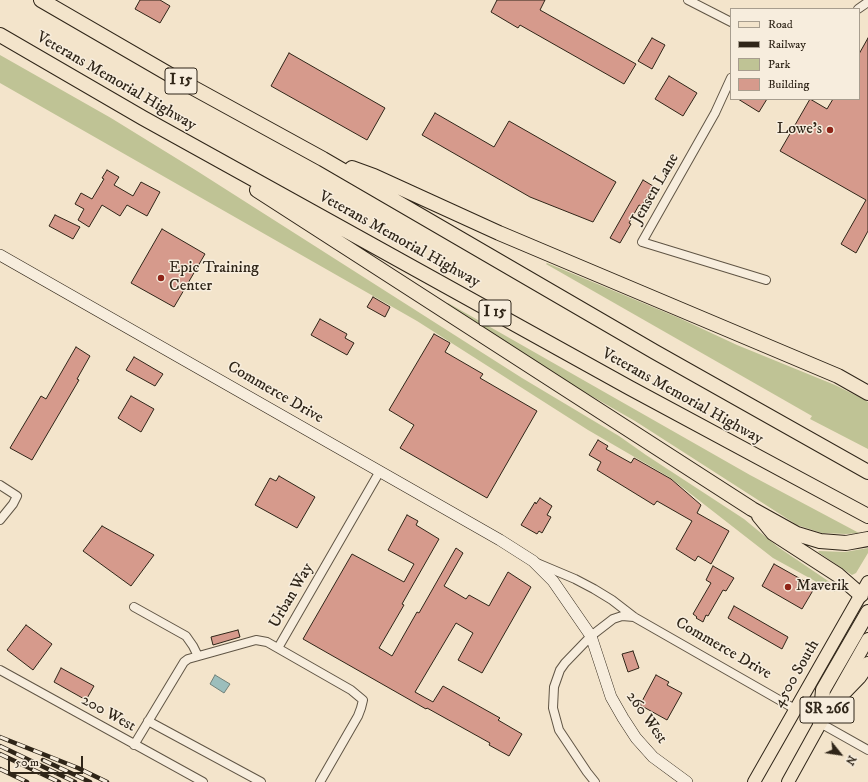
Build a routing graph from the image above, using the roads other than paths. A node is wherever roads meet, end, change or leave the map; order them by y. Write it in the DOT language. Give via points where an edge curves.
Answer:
graph roads {
  1 [pos="41,0"];
  2 [pos="688,0"];
  3 [pos="868,2"];
  4 [pos="859,8"];
  5 [pos="730,21"];
  6 [pos="0,35"];
  7 [pos="730,80"];
  8 [pos="143,118"];
  9 [pos="323,159"];
  10 [pos="0,255"];
  11 [pos="766,280"];
  12 [pos="838,376"];
  13 [pos="868,383"];
  14 [pos="868,393"];
  15 [pos="380,471"];
  16 [pos="868,472"];
  17 [pos="0,485"];
  18 [pos="752,509"];
  19 [pos="868,516"];
  20 [pos="0,520"];
  21 [pos="868,539"];
  22 [pos="533,561"];
  23 [pos="866,587"];
  24 [pos="134,607"];
  25 [pos="868,612"];
  26 [pos="634,617"];
  27 [pos="591,636"];
  28 [pos="868,639"];
  29 [pos="278,648"];
  30 [pos="198,656"];
  31 [pos="868,664"];
  32 [pos="0,670"];
  33 [pos="829,708"];
  34 [pos="795,709"];
  35 [pos="148,721"];
  36 [pos="820,723"];
  37 [pos="134,745"];
  38 [pos="868,750"];
  39 [pos="203,782"];
  40 [pos="262,782"];
  41 [pos="320,782"];
  42 [pos="595,782"];
  43 [pos="687,782"];
  44 [pos="754,782"];
  45 [pos="788,782"];
  1 -- 9 [label="highway, Veterans Memorial Highway / I 15"];
  2 -- 5 [label="street"];
  3 -- 4 [label="street"];
  6 -- 8 [label="highway, Veterans Memorial Highway / I 15"];
  7 -- 11 [label="street, Jensen Lane" via="715,113 642,242"];
  8 -- 18 [label="highway"];
  8 -- 19 [label="highway, Veterans Memorial Highway / I 15" via="630,388"];
  9 -- 12 [label="highway" via="374,176 499,233"];
  9 -- 16 [label="highway, Veterans Memorial Highway / I 15"];
  10 -- 15 [label="street, Commerce Drive"];
  12 -- 13 [label="highway"];
  12 -- 14 [label="highway"];
  15 -- 22 [label="street, Commerce Drive"];
  15 -- 29 [label="street, Urban Way"];
  17 -- 20 [label="street" via="17,496"];
  18 -- 21 [label="highway" via="797,534 820,541 846,543"];
  18 -- 23 [label="highway" via="774,533 838,575"];
  22 -- 26 [label="street, Commerce Drive" via="594,589"];
  22 -- 27 [label="street, Commerce Drive" via="553,581"];
  23 -- 34 [label="main road, 4500 South / SR 266"];
  24 -- 30 [label="street" via="186,636"];
  25 -- 36 [label="highway" via="823,690"];
  26 -- 27 [label="street" via="622,616 613,619"];
  26 -- 34 [label="street, Commerce Drive"];
  27 -- 42 [label="street" via="560,670 554,687 553,708 559,730"];
  27 -- 43 [label="street, 260 West" via="611,697 636,738 653,757"];
  28 -- 33 [label="main road, SR 266"];
  29 -- 30 [label="street, Urban Way" via="256,640"];
  29 -- 41 [label="street" via="351,690 363,700 358,716"];
  30 -- 35 [label="street, Urban Way" via="184,662"];
  31 -- 33 [label="highway"];
  32 -- 37 [label="street, 200 West"];
  33 -- 36 [label="main road, SR 266"];
  34 -- 44 [label="main road, 4500 South / SR 266"];
  35 -- 37 [label="street, Urban Way"];
  35 -- 40 [label="street"];
  36 -- 38 [label="street"];
  36 -- 45 [label="main road, SR 266"];
  37 -- 39 [label="street, 200 West"];
}
